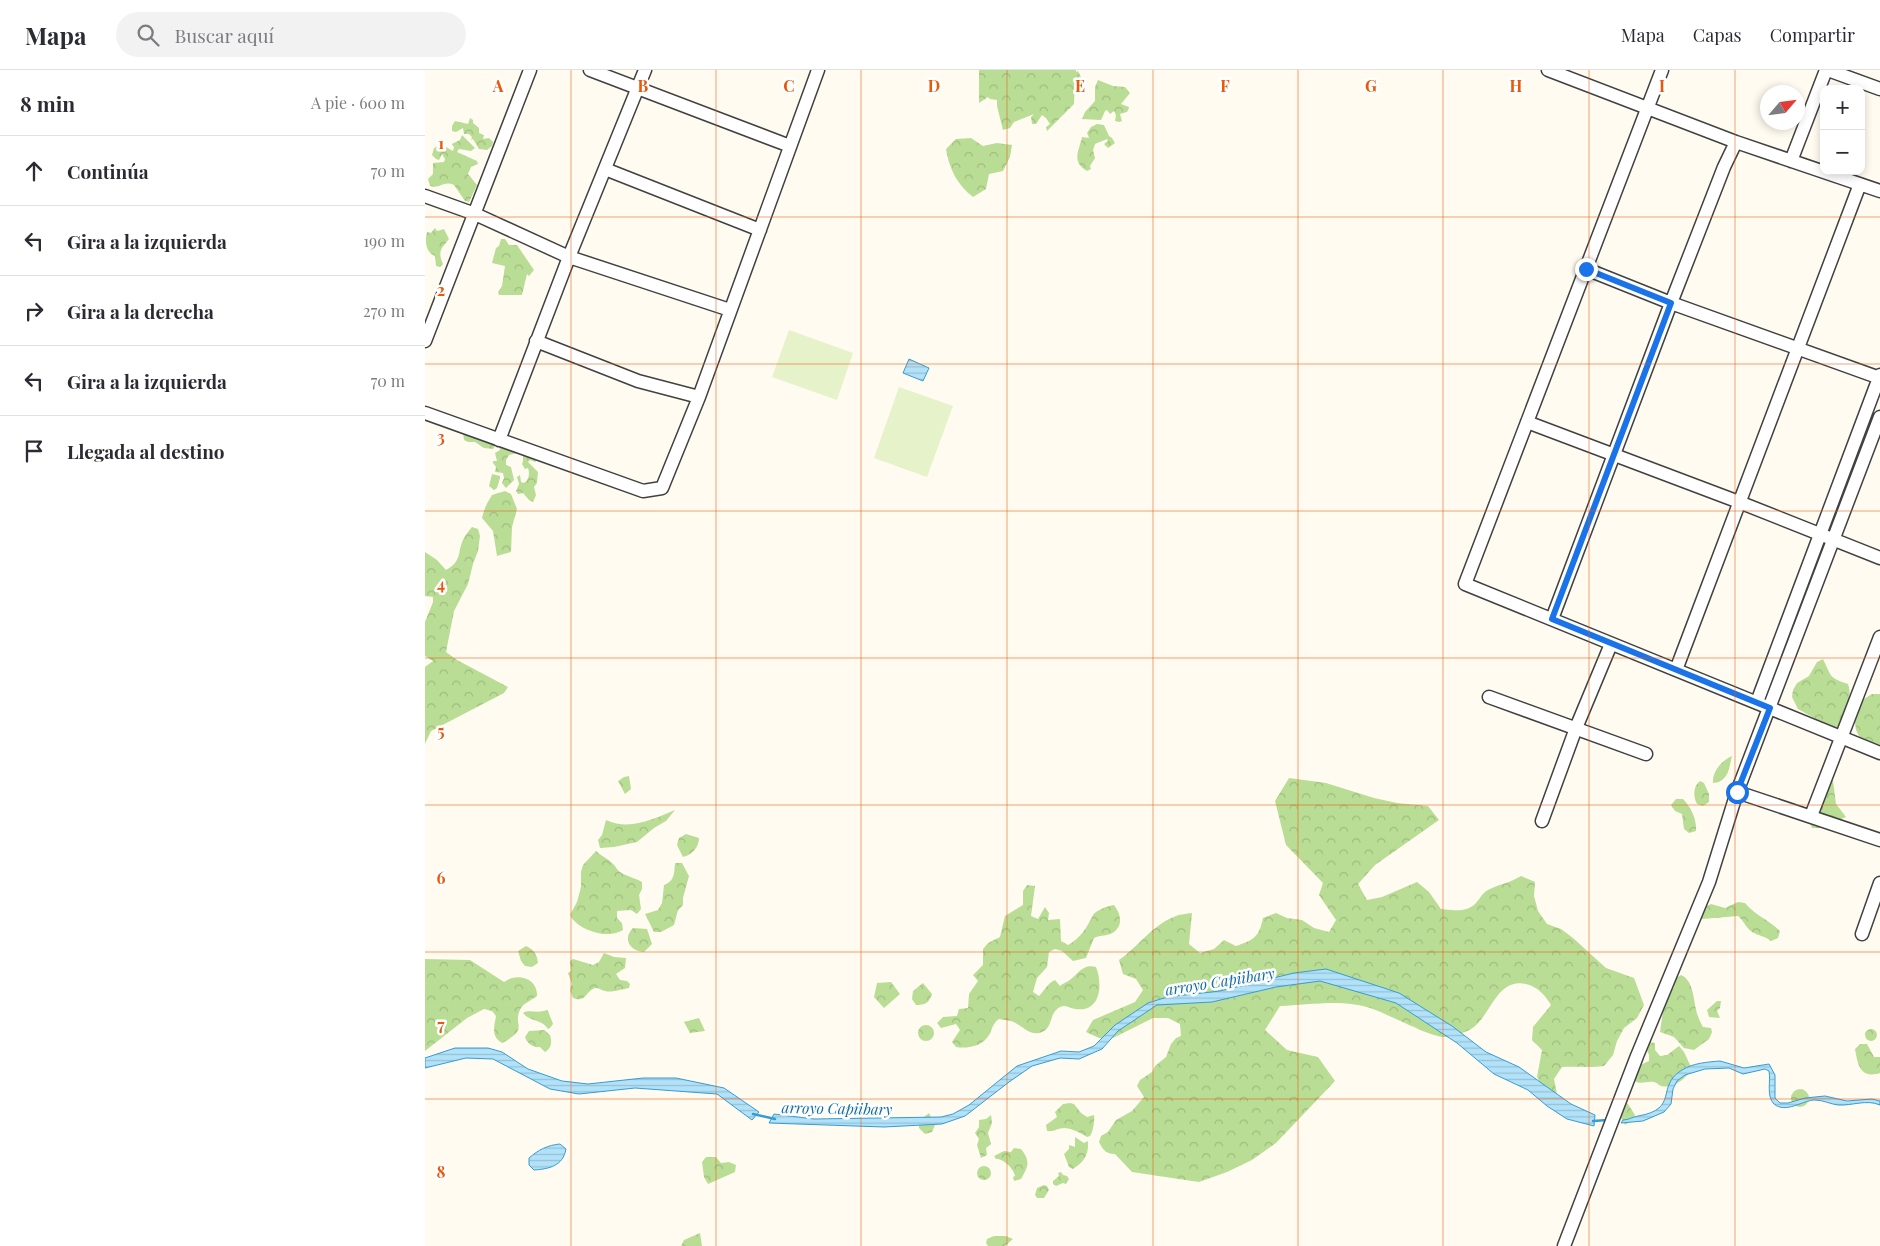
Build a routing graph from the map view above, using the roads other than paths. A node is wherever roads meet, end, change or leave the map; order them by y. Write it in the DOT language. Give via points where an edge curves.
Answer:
graph roads {
  1 [pos="530,70"];
  2 [pos="589,70"];
  3 [pos="645,70"];
  4 [pos="818,70"];
  5 [pos="1548,70"];
  6 [pos="1662,70"];
  7 [pos="1827,70"];
  8 [pos="637,88"];
  9 [pos="1880,89"];
  10 [pos="1648,108"];
  11 [pos="1736,142"];
  12 [pos="789,146"];
  13 [pos="1791,161"];
  14 [pos="605,169"];
  15 [pos="1860,184"];
  16 [pos="1880,191"];
  17 [pos="425,196"];
  18 [pos="475,214"];
  19 [pos="759,230"];
  20 [pos="569,257"];
  21 [pos="1586,269"];
  22 [pos="1671,303"];
  23 [pos="730,310"];
  24 [pos="425,341"];
  25 [pos="536,341"];
  26 [pos="1798,349"];
  27 [pos="1880,377"];
  28 [pos="699,397"];
  29 [pos="425,413"];
  30 [pos="1880,417"];
  31 [pos="1527,422"];
  32 [pos="499,440"];
  33 [pos="1614,456"];
  34 [pos="1739,502"];
  35 [pos="1820,534"];
  36 [pos="1835,540"];
  37 [pos="1880,558"];
  38 [pos="1552,619"];
  39 [pos="1880,637"];
  40 [pos="1611,644"];
  41 [pos="1675,670"];
  42 [pos="1489,697"];
  43 [pos="1757,702"];
  44 [pos="1770,708"];
  45 [pos="1576,728"];
  46 [pos="1841,738"];
  47 [pos="1880,753"];
  48 [pos="1646,754"];
  49 [pos="1737,792"];
  50 [pos="1811,816"];
  51 [pos="1542,821"];
  52 [pos="1880,840"];
  53 [pos="1880,883"];
  54 [pos="1862,934"];
  55 [pos="1564,1246"];
  1 -- 18 [label="street"];
  2 -- 8 [label="street"];
  3 -- 8 [label="street"];
  4 -- 12 [label="street"];
  5 -- 10 [label="street"];
  6 -- 10 [label="street"];
  7 -- 9 [label="street"];
  7 -- 13 [label="street"];
  8 -- 12 [label="street"];
  8 -- 14 [label="street"];
  10 -- 11 [label="street"];
  10 -- 21 [label="street"];
  11 -- 13 [label="street"];
  11 -- 22 [label="street"];
  12 -- 19 [label="street"];
  13 -- 15 [label="street"];
  14 -- 19 [label="street"];
  14 -- 20 [label="street"];
  15 -- 16 [label="street"];
  15 -- 26 [label="street"];
  17 -- 18 [label="street"];
  18 -- 20 [label="street"];
  18 -- 24 [label="street"];
  19 -- 23 [label="street"];
  20 -- 23 [label="street"];
  20 -- 25 [label="street"];
  21 -- 22 [label="street"];
  21 -- 31 [label="street"];
  22 -- 26 [label="street"];
  22 -- 33 [label="street"];
  23 -- 28 [label="street"];
  25 -- 28 [label="street" via="638,381"];
  25 -- 32 [label="street"];
  26 -- 27 [label="street"];
  26 -- 34 [label="street"];
  27 -- 35 [label="street"];
  28 -- 32 [label="street" via="662,488 643,491"];
  29 -- 32 [label="street"];
  30 -- 36 [label="street"];
  31 -- 33 [label="street"];
  31 -- 38 [label="street" via="1465,584"];
  33 -- 34 [label="street"];
  33 -- 38 [label="street"];
  34 -- 35 [label="street"];
  34 -- 41 [label="street"];
  35 -- 36 [label="street"];
  35 -- 43 [label="street"];
  36 -- 37 [label="street"];
  36 -- 44 [label="street"];
  38 -- 40 [label="street"];
  39 -- 46 [label="street"];
  40 -- 41 [label="street"];
  40 -- 45 [label="street"];
  41 -- 43 [label="street"];
  42 -- 45 [label="street"];
  43 -- 44 [label="street"];
  44 -- 46 [label="street"];
  44 -- 49 [label="street"];
  45 -- 48 [label="street"];
  45 -- 51 [label="street"];
  46 -- 47 [label="street"];
  46 -- 50 [label="street"];
  49 -- 50 [label="street"];
  49 -- 55 [label="street" via="1709,882"];
  50 -- 52 [label="street"];
  53 -- 54 [label="street"];
}
